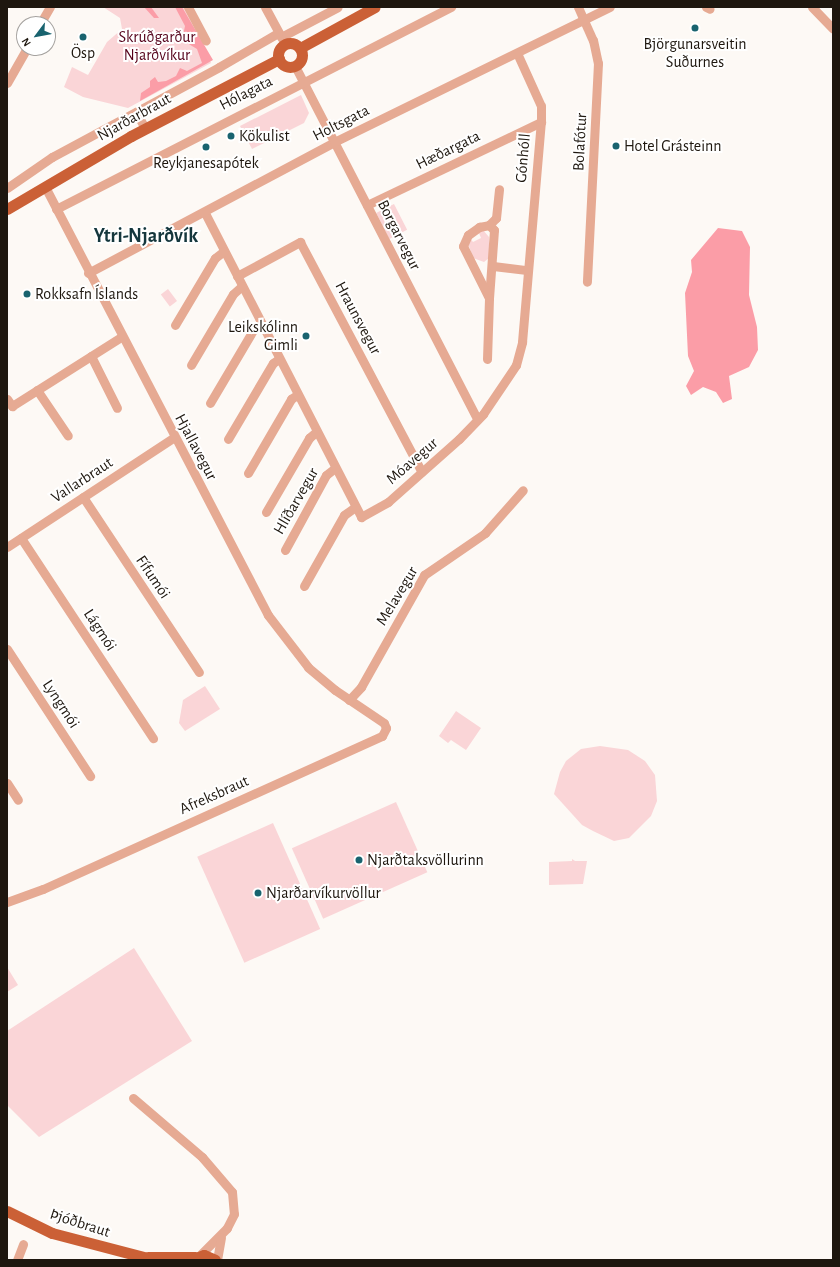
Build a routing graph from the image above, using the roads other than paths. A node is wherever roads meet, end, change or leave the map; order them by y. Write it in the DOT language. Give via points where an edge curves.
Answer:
graph roads {
  1 [pos="50,7"];
  2 [pos="188,7"];
  3 [pos="265,7"];
  4 [pos="338,7"];
  5 [pos="375,7"];
  6 [pos="451,7"];
  7 [pos="578,7"];
  8 [pos="610,7"];
  9 [pos="812,7"];
  10 [pos="45,16"];
  11 [pos="585,20"];
  12 [pos="833,29"];
  13 [pos="281,38"];
  14 [pos="206,41"];
  15 [pos="300,48"];
  16 [pos="517,53"];
  17 [pos="22,56"];
  18 [pos="279,59"];
  19 [pos="295,66"];
  20 [pos="304,82"];
  21 [pos="7,83"];
  22 [pos="136,112"];
  23 [pos="541,122"];
  24 [pos="145,128"];
  25 [pos="334,142"];
  26 [pos="44,187"];
  27 [pos="7,188"];
  28 [pos="499,189"];
  29 [pos="367,205"];
  30 [pos="7,209"];
  31 [pos="56,209"];
  32 [pos="205,213"];
  33 [pos="489,225"];
  34 [pos="224,251"];
  35 [pos="493,266"];
  36 [pos="528,270"];
  37 [pos="88,272"];
  38 [pos="237,276"];
  39 [pos="587,282"];
  40 [pos="242,286"];
  41 [pos="489,298"];
  42 [pos="261,324"];
  43 [pos="175,325"];
  44 [pos="122,337"];
  45 [pos="91,356"];
  46 [pos="279,359"];
  47 [pos="487,359"];
  48 [pos="191,365"];
  49 [pos="37,390"];
  50 [pos="297,395"];
  51 [pos="7,398"];
  52 [pos="210,403"];
  53 [pos="117,408"];
  54 [pos="477,419"];
  55 [pos="316,432"];
  56 [pos="68,436"];
  57 [pos="174,438"];
  58 [pos="228,439"];
  59 [pos="335,468"];
  60 [pos="422,472"];
  61 [pos="248,473"];
  62 [pos="523,490"];
  63 [pos="82,497"];
  64 [pos="355,507"];
  65 [pos="266,512"];
  66 [pos="361,517"];
  67 [pos="21,538"];
  68 [pos="7,547"];
  69 [pos="285,550"];
  70 [pos="304,586"];
  71 [pos="7,649"];
  72 [pos="198,672"];
  73 [pos="349,700"];
  74 [pos="153,738"];
  75 [pos="90,776"];
  76 [pos="7,783"];
  77 [pos="18,800"];
  78 [pos="7,902"];
  79 [pos="133,1098"];
  80 [pos="7,1211"];
  81 [pos="221,1236"];
  82 [pos="23,1244"];
  83 [pos="195,1258"];
  84 [pos="150,1259"];
  85 [pos="18,1260"];
  86 [pos="216,1260"];
  1 -- 10 [label="street"];
  2 -- 14 [label="street"];
  3 -- 13 [label="street"];
  4 -- 13 [label="street"];
  5 -- 15 [label="main road"];
  6 -- 20 [label="street, Hólagata"];
  7 -- 11 [label="street, Bolafótur"];
  8 -- 11 [label="street, Holtsgata"];
  9 -- 12 [label="street"];
  11 -- 16 [label="street, Holtsgata"];
  11 -- 39 [label="street, Bolafótur" via="595,47 598,72"];
  13 -- 15 [label="main road"];
  13 -- 18 [label="main road"];
  13 -- 22 [label="street"];
  15 -- 19 [label="main road" via="301,60"];
  16 -- 23 [label="street, Gónhóll" via="541,106"];
  16 -- 25 [label="street, Holtsgata"];
  17 -- 21 [label="street"];
  18 -- 19 [label="main road" via="288,66"];
  18 -- 24 [label="main road, Njarðarbraut"];
  19 -- 20 [label="street, Borgarvegur"];
  20 -- 25 [label="street, Borgarvegur"];
  20 -- 31 [label="street, Hólagata"];
  22 -- 24 [label="street"];
  22 -- 27 [label="street" via="52,158"];
  23 -- 29 [label="street, Hæðargata"];
  23 -- 36 [label="street, Gónhóll"];
  24 -- 26 [label="main road, Njarðarbraut"];
  25 -- 29 [label="street, Borgarvegur"];
  25 -- 32 [label="street, Holtsgata"];
  26 -- 30 [label="main road, Njarðarbraut"];
  26 -- 31 [label="street, Hjallavegur"];
  28 -- 33 [label="street, Gónhóll" via="496,218"];
  29 -- 54 [label="street, Borgarvegur"];
  31 -- 37 [label="street, Hjallavegur"];
  32 -- 34 [label="street, Hlíðarvegur"];
  32 -- 37 [label="street, Holtsgata"];
  33 -- 35 [label="street" via="494,230"];
  33 -- 41 [label="street" via="479,227 468,235 463,246"];
  34 -- 38 [label="street, Hlíðarvegur"];
  34 -- 43 [label="street" via="215,258"];
  35 -- 36 [label="street"];
  35 -- 41 [label="street"];
  36 -- 54 [label="street, Gónhóll" via="522,342 516,365"];
  37 -- 44 [label="street, Hjallavegur"];
  38 -- 40 [label="street, Hlíðarvegur"];
  38 -- 60 [label="street, Hraunsvegur" via="300,242"];
  40 -- 42 [label="street, Hlíðarvegur"];
  40 -- 48 [label="street" via="233,294"];
  41 -- 47 [label="street"];
  42 -- 46 [label="street, Hlíðarvegur"];
  42 -- 52 [label="street" via="255,327"];
  44 -- 45 [label="street"];
  44 -- 57 [label="street, Hjallavegur"];
  45 -- 49 [label="street"];
  45 -- 53 [label="street"];
  46 -- 50 [label="street, Hlíðarvegur"];
  46 -- 58 [label="street" via="273,364"];
  49 -- 51 [label="street" via="12,406"];
  49 -- 56 [label="street"];
  50 -- 55 [label="street, Hlíðarvegur"];
  50 -- 61 [label="street" via="291,399"];
  54 -- 60 [label="street, Móavegur"];
  55 -- 59 [label="street, Hlíðarvegur"];
  55 -- 65 [label="street, Hlíðarvegur" via="308,438"];
  57 -- 63 [label="street, Vallarbraut"];
  57 -- 73 [label="street, Hjallavegur" via="268,615 308,667"];
  59 -- 64 [label="street, Hlíðarvegur"];
  59 -- 69 [label="street, Hlíðarvegur" via="326,475"];
  60 -- 66 [label="street, Móavegur" via="388,502"];
  62 -- 73 [label="street, Melavegur" via="485,533 424,576 361,687"];
  63 -- 67 [label="street, Vallarbraut"];
  63 -- 72 [label="street, Fífumói"];
  64 -- 66 [label="street, Hlíðarvegur"];
  64 -- 70 [label="street" via="344,515"];
  67 -- 68 [label="street, Vallarbraut"];
  67 -- 74 [label="street, Lágmói"];
  71 -- 75 [label="street, Lyngmói"];
  73 -- 78 [label="street, Afreksbraut" via="384,723 385,732 43,889"];
  76 -- 77 [label="street"];
  79 -- 81 [label="street" via="202,1157 227,1185 234,1198 234,1214"];
  80 -- 84 [label="main road, Þjóðbraut" via="52,1233"];
  81 -- 83 [label="street"];
  81 -- 86 [label="street"];
  82 -- 85 [label="street"];
  83 -- 84 [label="main road, Þjóðbraut"];
  83 -- 86 [label="main road, Þjóðbraut" via="209,1256"];
}
